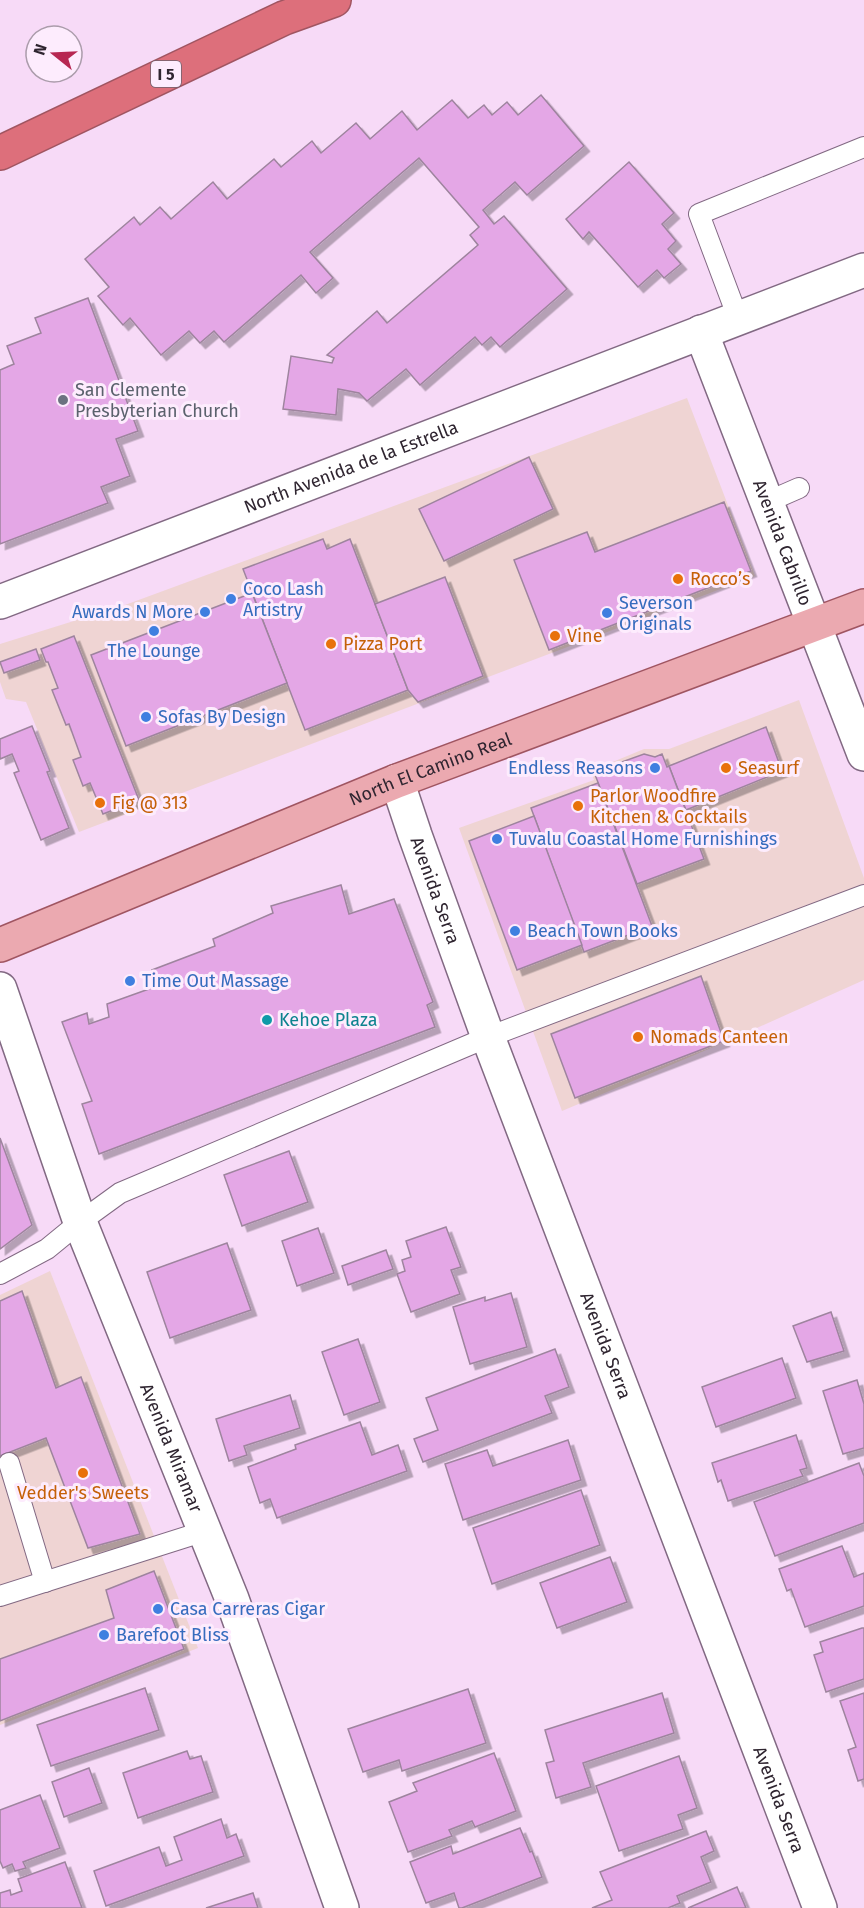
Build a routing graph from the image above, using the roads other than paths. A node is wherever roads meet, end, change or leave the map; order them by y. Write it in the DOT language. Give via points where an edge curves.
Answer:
graph roads {
  1 [pos="334,0"];
  2 [pos="864,147"];
  3 [pos="0,153"];
  4 [pos="864,270"];
  5 [pos="738,318"];
  6 [pos="702,332"];
  7 [pos="799,488"];
  8 [pos="767,502"];
  9 [pos="0,602"];
  10 [pos="864,606"];
  11 [pos="813,625"];
  12 [pos="864,754"];
  13 [pos="398,781"];
  14 [pos="864,895"];
  15 [pos="0,945"];
  16 [pos="0,989"];
  17 [pos="488,1037"];
  18 [pos="80,1221"];
  19 [pos="0,1274"];
  20 [pos="9,1462"];
  21 [pos="205,1531"];
  22 [pos="45,1582"];
  23 [pos="0,1596"];
  24 [pos="342,1908"];
  25 [pos="820,1908"];
  1 -- 3 [label="highway, I 5" via="284,18"];
  2 -- 5 [label="lane" via="699,214"];
  4 -- 5 [label="street, North Avenida de la Estrella"];
  5 -- 6 [label="street, North Avenida de la Estrella"];
  6 -- 8 [label="street, Avenida Cabrillo"];
  6 -- 9 [label="street, North Avenida de la Estrella"];
  7 -- 8 [label="lane"];
  8 -- 11 [label="street, Avenida Cabrillo"];
  10 -- 11 [label="main road, North El Camino Real"];
  11 -- 12 [label="street, Avenida Cabrillo"];
  11 -- 13 [label="main road, North El Camino Real"];
  13 -- 15 [label="main road, North El Camino Real"];
  13 -- 17 [label="street, Avenida Serra"];
  14 -- 17 [label="lane"];
  16 -- 18 [label="street, Avenida Miramar"];
  17 -- 18 [label="lane" via="120,1193"];
  17 -- 25 [label="street, Avenida Serra"];
  18 -- 19 [label="lane" via="47,1249"];
  18 -- 21 [label="street, Avenida Miramar"];
  20 -- 22 [label="lane"];
  21 -- 22 [label="lane"];
  21 -- 24 [label="street, Avenida Miramar"];
  22 -- 23 [label="lane"];
}
